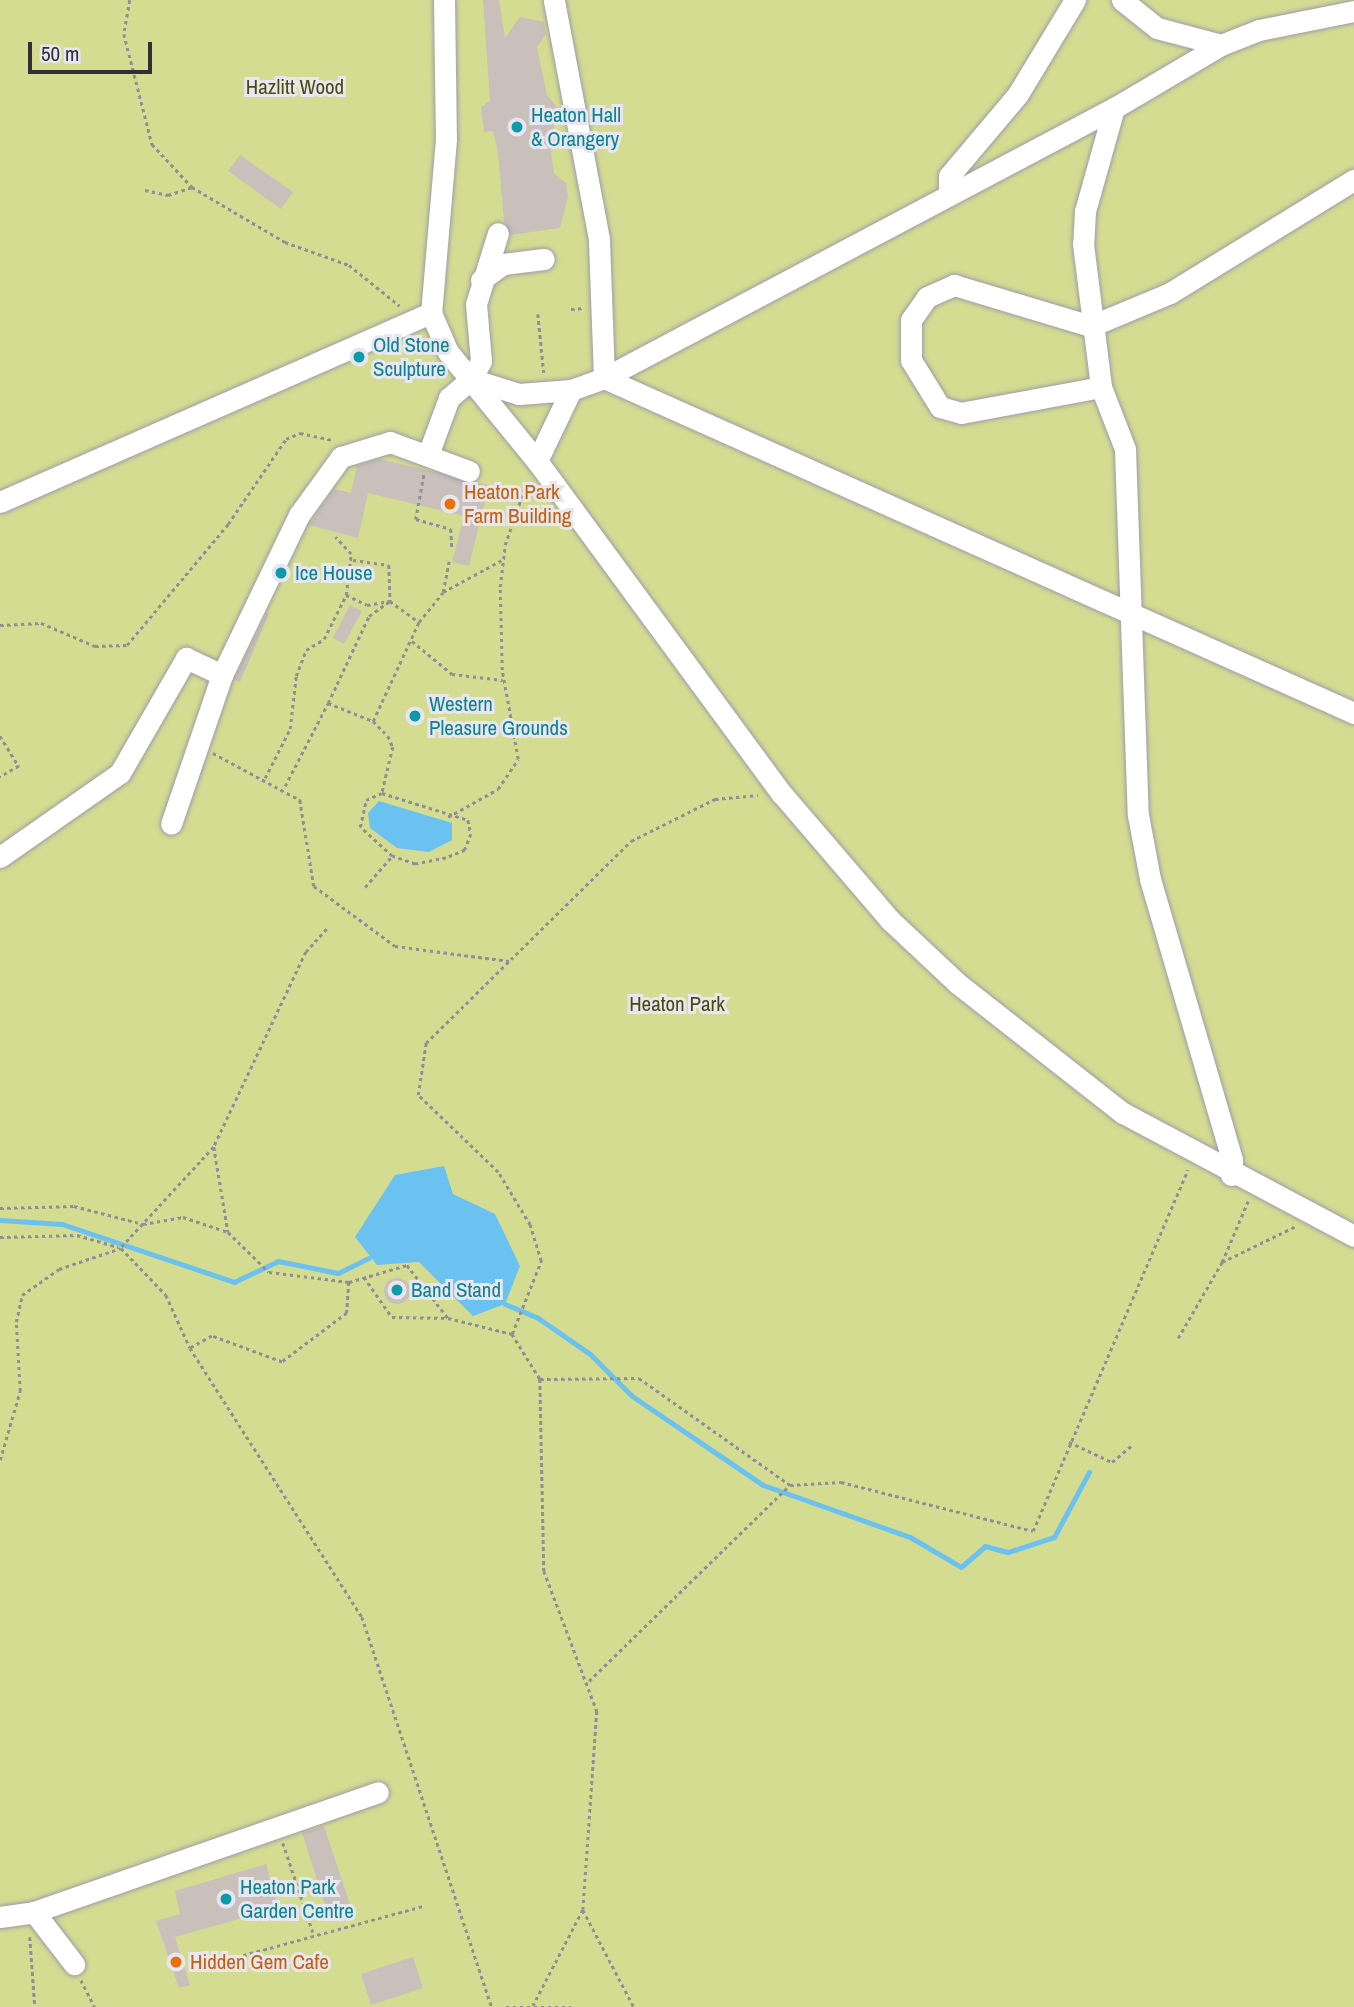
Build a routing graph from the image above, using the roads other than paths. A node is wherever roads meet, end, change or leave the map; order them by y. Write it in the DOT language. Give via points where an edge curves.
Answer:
graph roads {
  1 [pos="444,0"];
  2 [pos="554,0"];
  3 [pos="1075,0"];
  4 [pos="1122,0"];
  5 [pos="1354,11"];
  6 [pos="1221,45"];
  7 [pos="1114,108"];
  8 [pos="1354,180"];
  9 [pos="949,191"];
  10 [pos="498,233"];
  11 [pos="544,259"];
  12 [pos="481,280"];
  13 [pos="431,313"];
  14 [pos="1091,326"];
  15 [pos="604,378"];
  16 [pos="471,379"];
  17 [pos="1101,387"];
  18 [pos="571,390"];
  19 [pos="429,452"];
  20 [pos="537,461"];
  21 [pos="469,471"];
  22 [pos="0,502"];
  23 [pos="1131,617"];
  24 [pos="222,675"];
  25 [pos="1354,713"];
  26 [pos="172,824"];
  27 [pos="0,857"];
  28 [pos="1231,1175"];
  29 [pos="1354,1236"];
  30 [pos="378,1792"];
  31 [pos="31,1912"];
  32 [pos="0,1917"];
  33 [pos="74,1964"];
  1 -- 13 [label="lane" via="446,139"];
  2 -- 15 [label="lane" via="599,239"];
  3 -- 9 [label="lane" via="1018,94 949,176"];
  4 -- 6 [label="lane" via="1157,28"];
  5 -- 6 [label="lane" via="1259,30"];
  6 -- 7 [label="lane"];
  7 -- 9 [label="lane"];
  7 -- 14 [label="lane" via="1086,211"];
  8 -- 14 [label="lane" via="1170,293"];
  9 -- 15 [label="lane"];
  10 -- 12 [label="lane"];
  11 -- 12 [label="lane" via="503,264"];
  12 -- 16 [label="lane" via="475,317 481,361"];
  13 -- 16 [label="lane" via="435,332"];
  13 -- 22 [label="lane"];
  14 -- 17 [label="lane"];
  14 -- 17 [label="lane" via="954,285 927,297 911,320 907,342 929,394 940,407 961,413"];
  15 -- 18 [label="lane"];
  15 -- 23 [label="lane"];
  16 -- 18 [label="lane" via="519,394"];
  16 -- 19 [label="lane" via="449,398"];
  16 -- 20 [label="lane"];
  17 -- 23 [label="lane" via="1125,449"];
  18 -- 20 [label="lane"];
  19 -- 21 [label="lane"];
  19 -- 24 [label="lane" via="390,442 358,447 327,469"];
  20 -- 28 [label="lane" via="782,794 890,920 957,983 1123,1113"];
  23 -- 25 [label="lane"];
  23 -- 28 [label="lane" via="1139,815 1150,879 1232,1160"];
  24 -- 26 [label="lane"];
  24 -- 27 [label="lane" via="186,659 120,773"];
  28 -- 29 [label="lane"];
  30 -- 31 [label="lane"];
  31 -- 32 [label="lane"];
  31 -- 33 [label="lane"];
}
